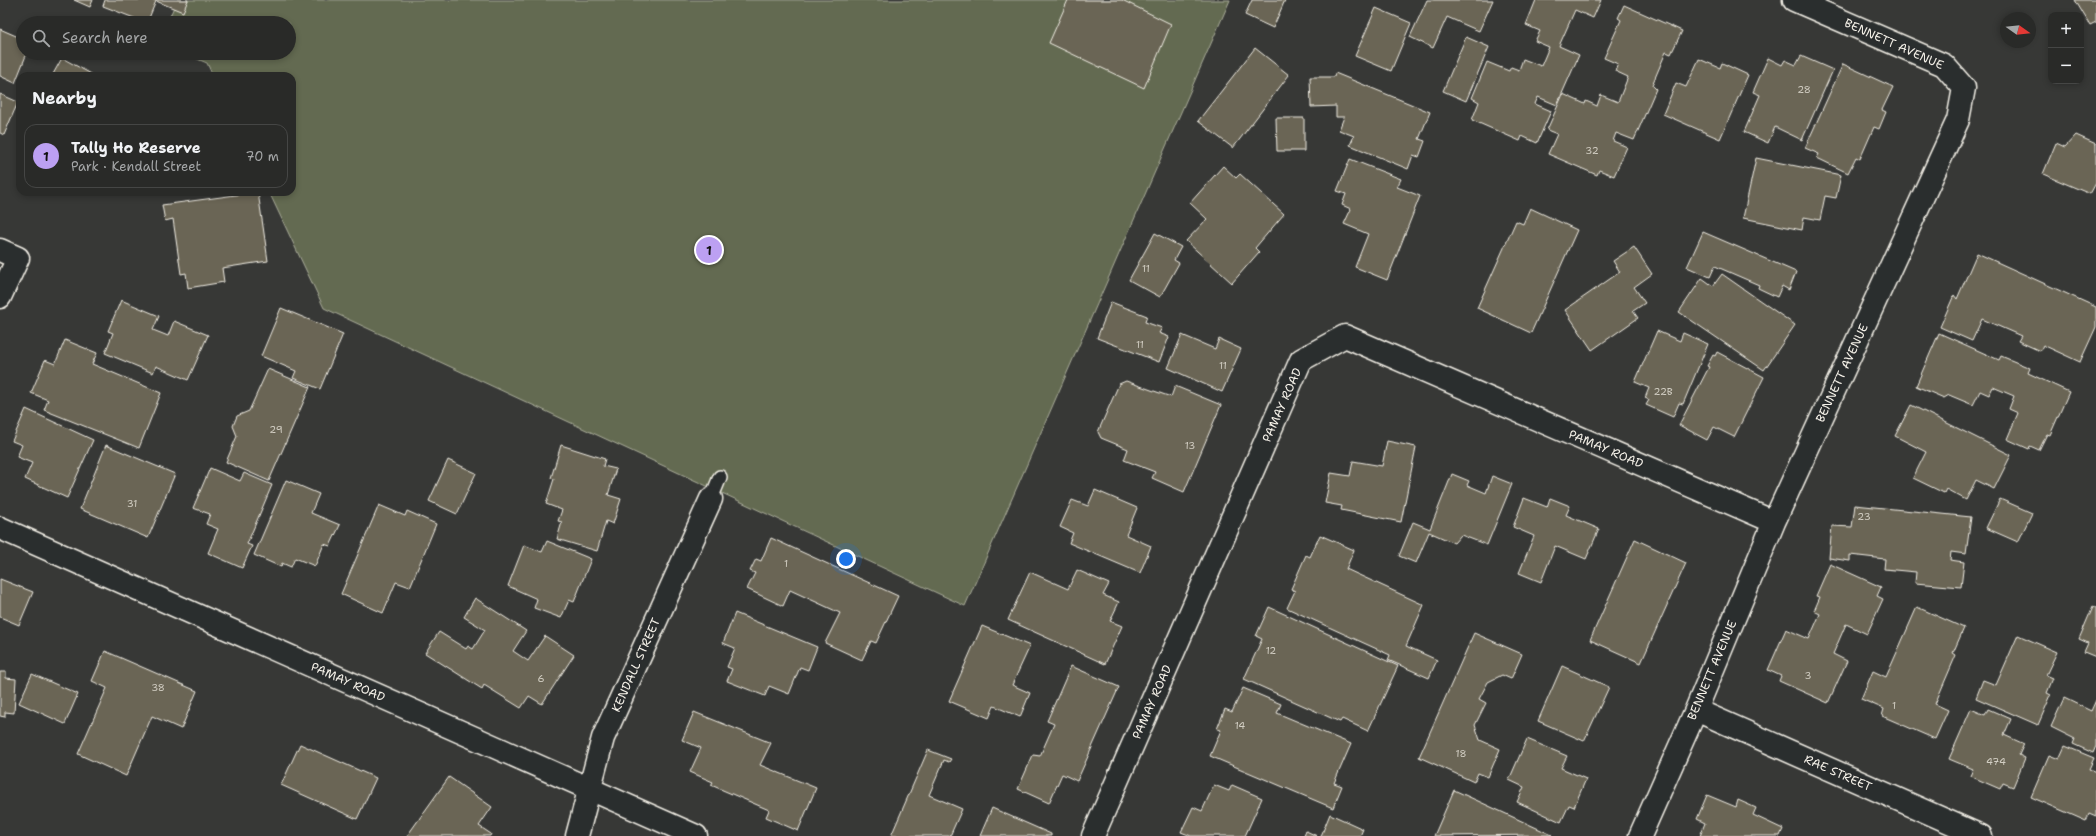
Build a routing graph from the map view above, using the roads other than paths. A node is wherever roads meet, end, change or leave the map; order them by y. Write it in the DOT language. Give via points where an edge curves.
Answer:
graph roads {
  1 [pos="1794,0"];
  2 [pos="0,250"];
  3 [pos="0,297"];
  4 [pos="720,477"];
  5 [pos="711,499"];
  6 [pos="1774,522"];
  7 [pos="0,528"];
  8 [pos="1696,710"];
  9 [pos="590,789"];
  10 [pos="577,836"];
  11 [pos="696,836"];
  12 [pos="1093,836"];
  13 [pos="1640,836"];
  14 [pos="1981,836"];
  1 -- 6 [label="street, BENNETT AVENUE" via="1944,65 1964,88 1958,120"];
  2 -- 3 [label="street" via="18,258"];
  4 -- 5 [label="lane"];
  5 -- 9 [label="street, KENDALL STREET" via="603,738"];
  6 -- 8 [label="street, BENNETT AVENUE"];
  6 -- 12 [label="street, PAMAY ROAD" via="1345,336 1301,360"];
  7 -- 9 [label="street, PAMAY ROAD"];
  8 -- 13 [label="street, BENNETT AVENUE"];
  8 -- 14 [label="street, RAE STREET"];
  9 -- 10 [label="street, KENDALL STREET"];
  9 -- 11 [label="street, PAMAY ROAD"];
}
